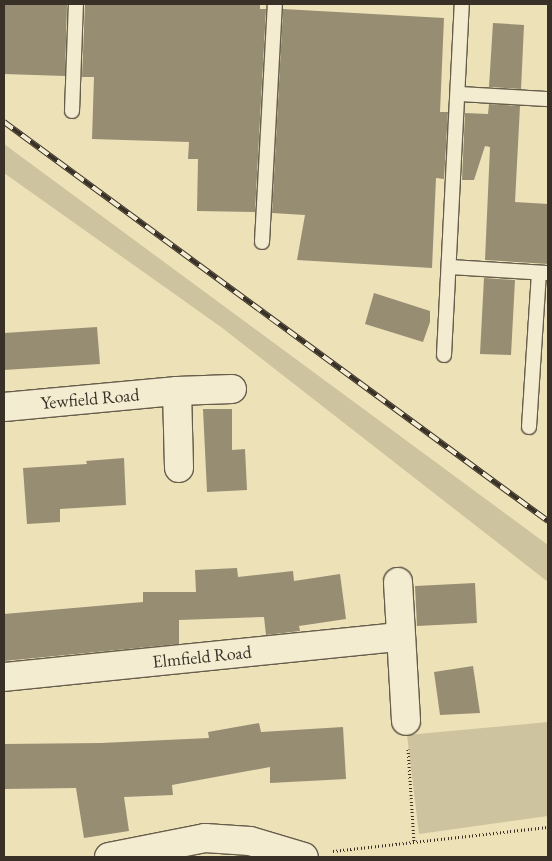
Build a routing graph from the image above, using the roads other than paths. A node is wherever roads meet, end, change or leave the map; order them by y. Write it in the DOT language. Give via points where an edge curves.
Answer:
graph roads {
  1 [pos="76,4"];
  2 [pos="275,4"];
  3 [pos="462,4"];
  4 [pos="458,94"];
  5 [pos="548,99"];
  6 [pos="72,111"];
  7 [pos="262,242"];
  8 [pos="449,267"];
  9 [pos="544,273"];
  10 [pos="444,355"];
  11 [pos="232,389"];
  12 [pos="177,391"];
  13 [pos="4,407"];
  14 [pos="529,427"];
  15 [pos="179,468"];
  16 [pos="398,582"];
  17 [pos="400,637"];
  18 [pos="4,677"];
  19 [pos="406,721"];
  20 [pos="302,856"];
  21 [pos="109,857"];
  1 -- 6 [label="lane"];
  2 -- 7 [label="lane"];
  3 -- 4 [label="lane"];
  4 -- 5 [label="lane"];
  4 -- 8 [label="lane"];
  8 -- 9 [label="lane"];
  8 -- 10 [label="lane"];
  9 -- 14 [label="lane"];
  11 -- 12 [label="street, Yewfield Road"];
  12 -- 13 [label="street, Yewfield Road"];
  12 -- 15 [label="street"];
  16 -- 17 [label="street"];
  17 -- 18 [label="street, Elmfield Road"];
  17 -- 19 [label="street"];
  20 -- 21 [label="street" via="250,841 205,838"];
}
